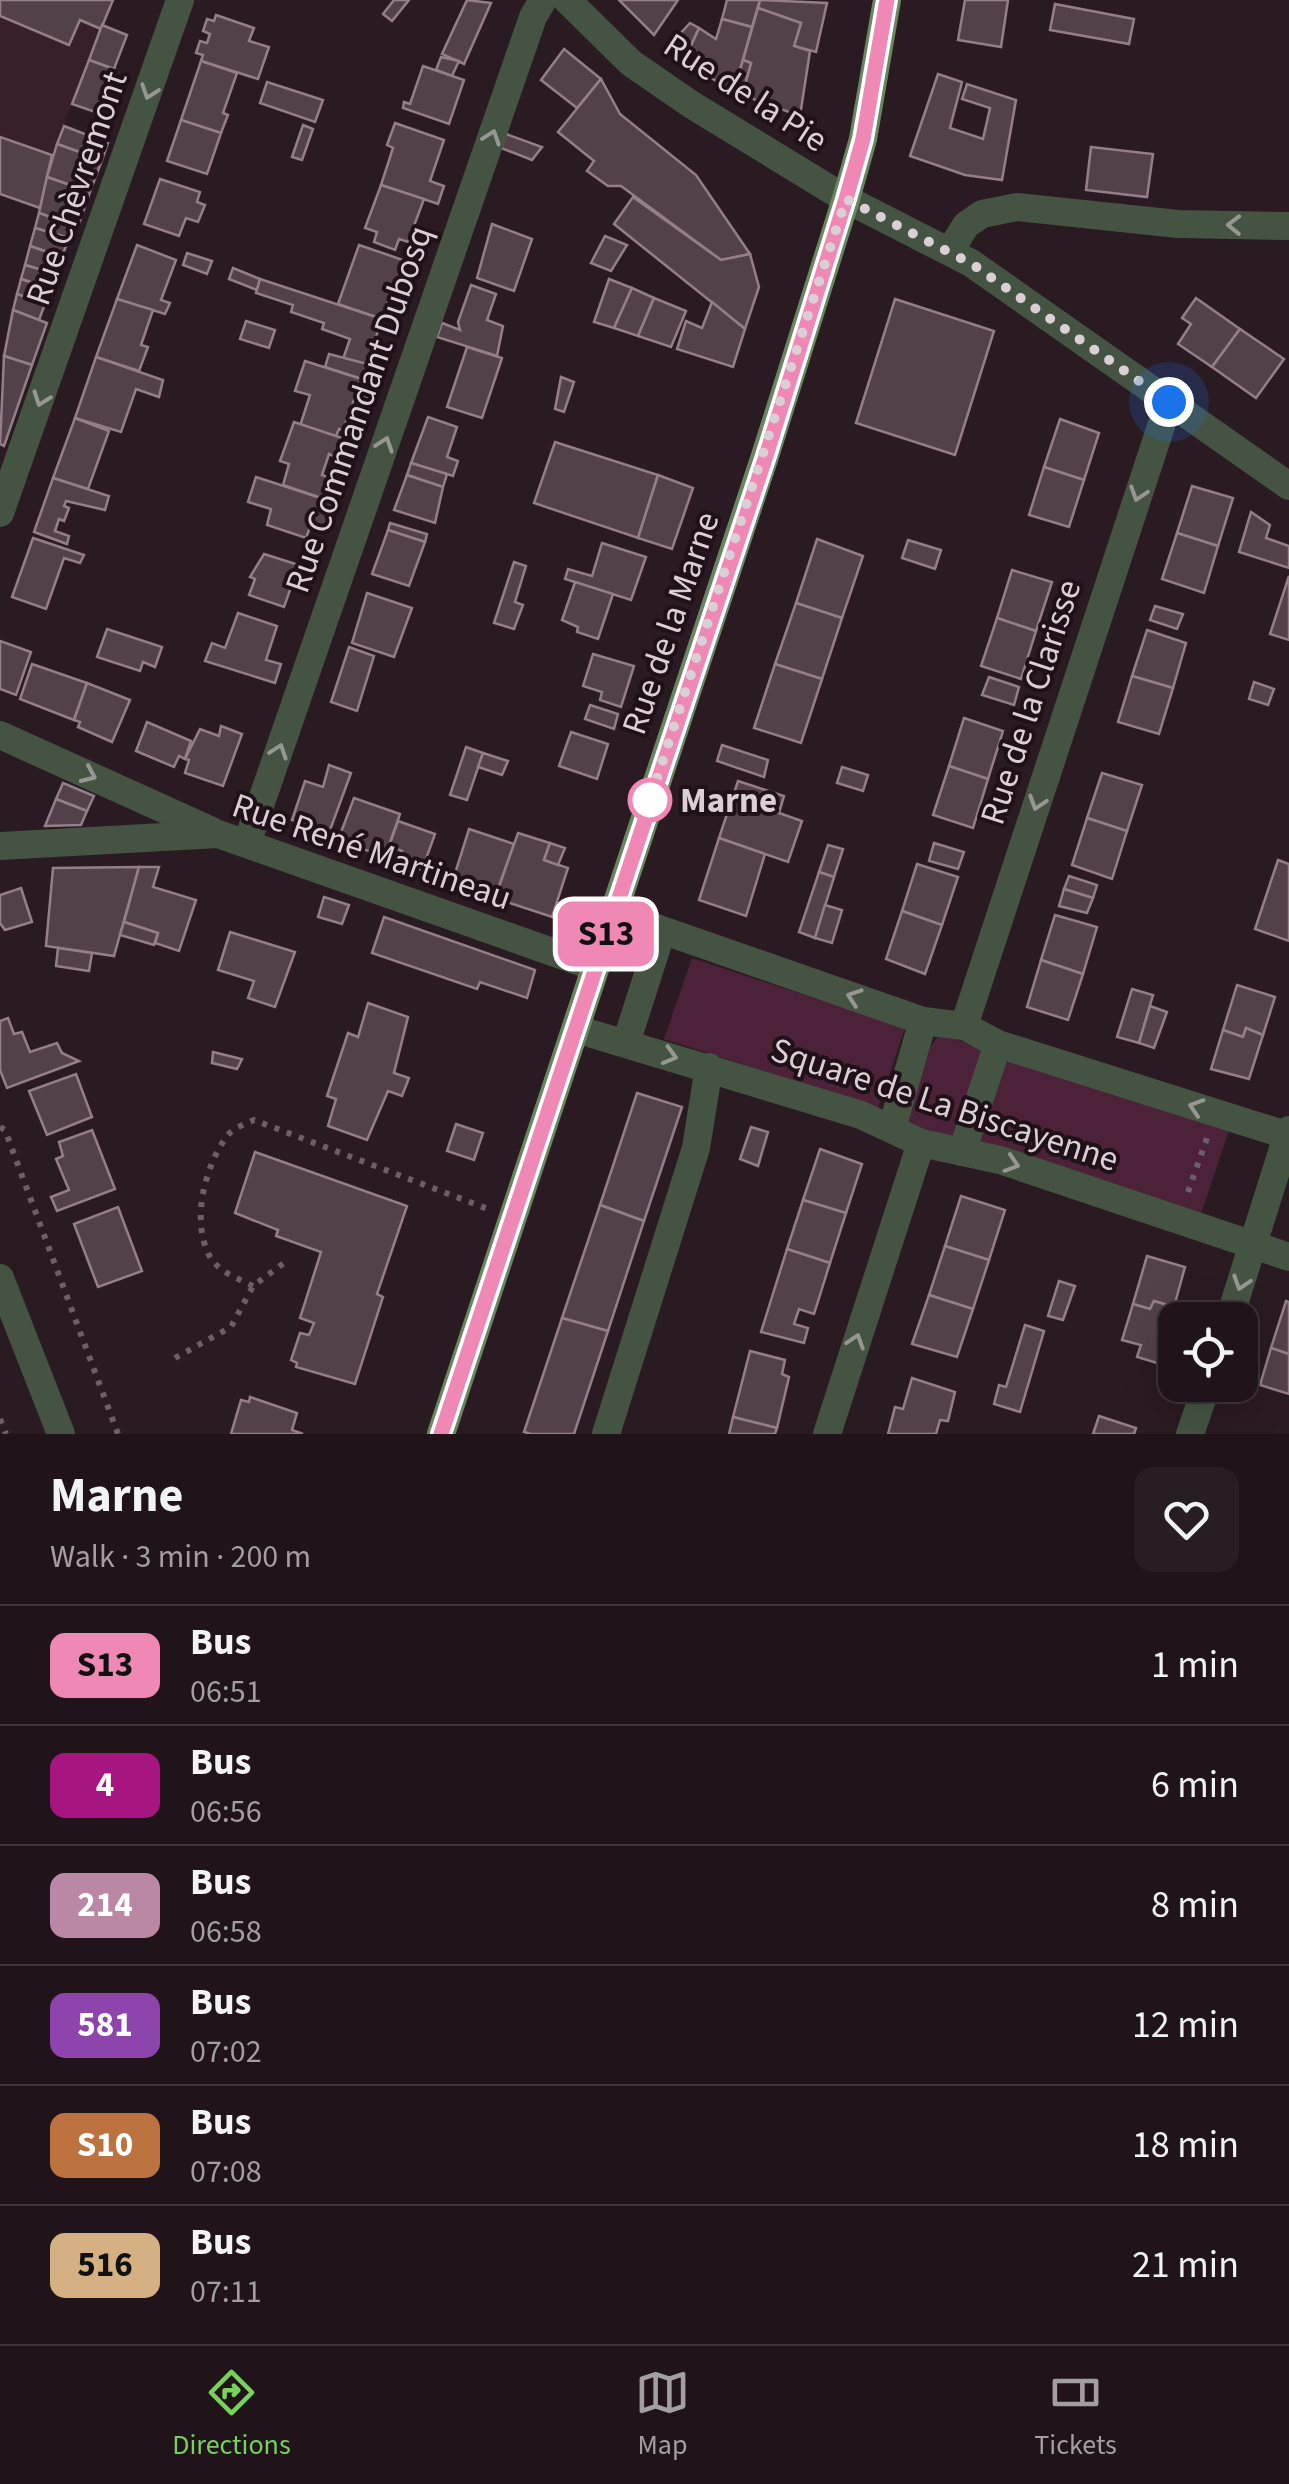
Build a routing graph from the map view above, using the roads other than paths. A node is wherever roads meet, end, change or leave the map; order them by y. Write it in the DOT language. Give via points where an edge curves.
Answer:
graph roads {
  1 [pos="180,0"];
  2 [pos="543,0"];
  3 [pos="567,0"];
  4 [pos="887,0"];
  5 [pos="846,199"];
  6 [pos="1289,226"];
  7 [pos="950,251"];
  8 [pos="1169,402"];
  9 [pos="1289,486"];
  10 [pos="0,512"];
  11 [pos="0,734"];
  12 [pos="218,834"];
  13 [pos="247,843"];
  14 [pos="0,846"];
  15 [pos="612,912"];
  16 [pos="662,930"];
  17 [pos="595,966"];
  18 [pos="924,1021"];
  19 [pos="964,1026"];
  20 [pos="576,1029"];
  21 [pos="626,1044"];
  22 [pos="998,1044"];
  23 [pos="708,1067"];
  24 [pos="892,1128"];
  25 [pos="1288,1134"];
  26 [pos="920,1143"];
  27 [pos="962,1152"];
  28 [pos="1251,1245"];
  29 [pos="1289,1257"];
  30 [pos="0,1278"];
  31 [pos="1234,1302"];
  32 [pos="1201,1402"];
  33 [pos="60,1434"];
  34 [pos="441,1434"];
  35 [pos="606,1434"];
  36 [pos="827,1434"];
  37 [pos="1190,1434"];
  1 -- 10 [label="street, Rue Chèvremont, one-way"];
  13 -- 2 [label="street, Rue Commandant Dubosq, one-way"];
  3 -- 5 [label="street, Rue de la Pie" via="631,62"];
  4 -- 5 [label="main road, Rue de la Marne"];
  5 -- 7 [label="street, Rue de la Pie"];
  5 -- 15 [label="main road, Rue de la Marne"];
  6 -- 7 [label="street, one-way" via="998,208 966,224"];
  7 -- 8 [label="street, Rue de la Pie"];
  8 -- 9 [label="street, Rue de la Pie"];
  8 -- 19 [label="street, Rue de la Clarisse, one-way"];
  11 -- 12 [label="street, one-way"];
  12 -- 13 [label="street, Rue René Martineau"];
  12 -- 14 [label="street, Rue René Martineau"];
  13 -- 17 [label="street, Rue René Martineau"];
  15 -- 16 [label="street, Square de La Biscayenne"];
  15 -- 17 [label="main road, Rue de la Marne"];
  18 -- 16 [label="street, Square de La Biscayenne, one-way"];
  16 -- 21 [label="street"];
  17 -- 20 [label="main road, Rue de la Marne"];
  18 -- 19 [label="street, Square de La Biscayenne"];
  18 -- 24 [label="street"];
  19 -- 22 [label="street, Square de La Biscayenne"];
  20 -- 21 [label="street, Square de La Biscayenne"];
  20 -- 34 [label="main road, Rue de la Marne"];
  21 -- 23 [label="street, Square de La Biscayenne, one-way"];
  25 -- 22 [label="street, Square de La Biscayenne, one-way"];
  22 -- 27 [label="street"];
  23 -- 24 [label="street, Square de La Biscayenne"];
  23 -- 35 [label="street" via="696,1148"];
  24 -- 26 [label="street, Square de La Biscayenne"];
  25 -- 28 [label="street"];
  26 -- 27 [label="street, Square de La Biscayenne"];
  36 -- 26 [label="street, one-way"];
  27 -- 28 [label="street, Square de La Biscayenne, one-way"];
  28 -- 29 [label="street, Square de La Biscayenne"];
  28 -- 31 [label="street, one-way"];
  30 -- 33 [label="street"];
  32 -- 37 [label="street"];
}
